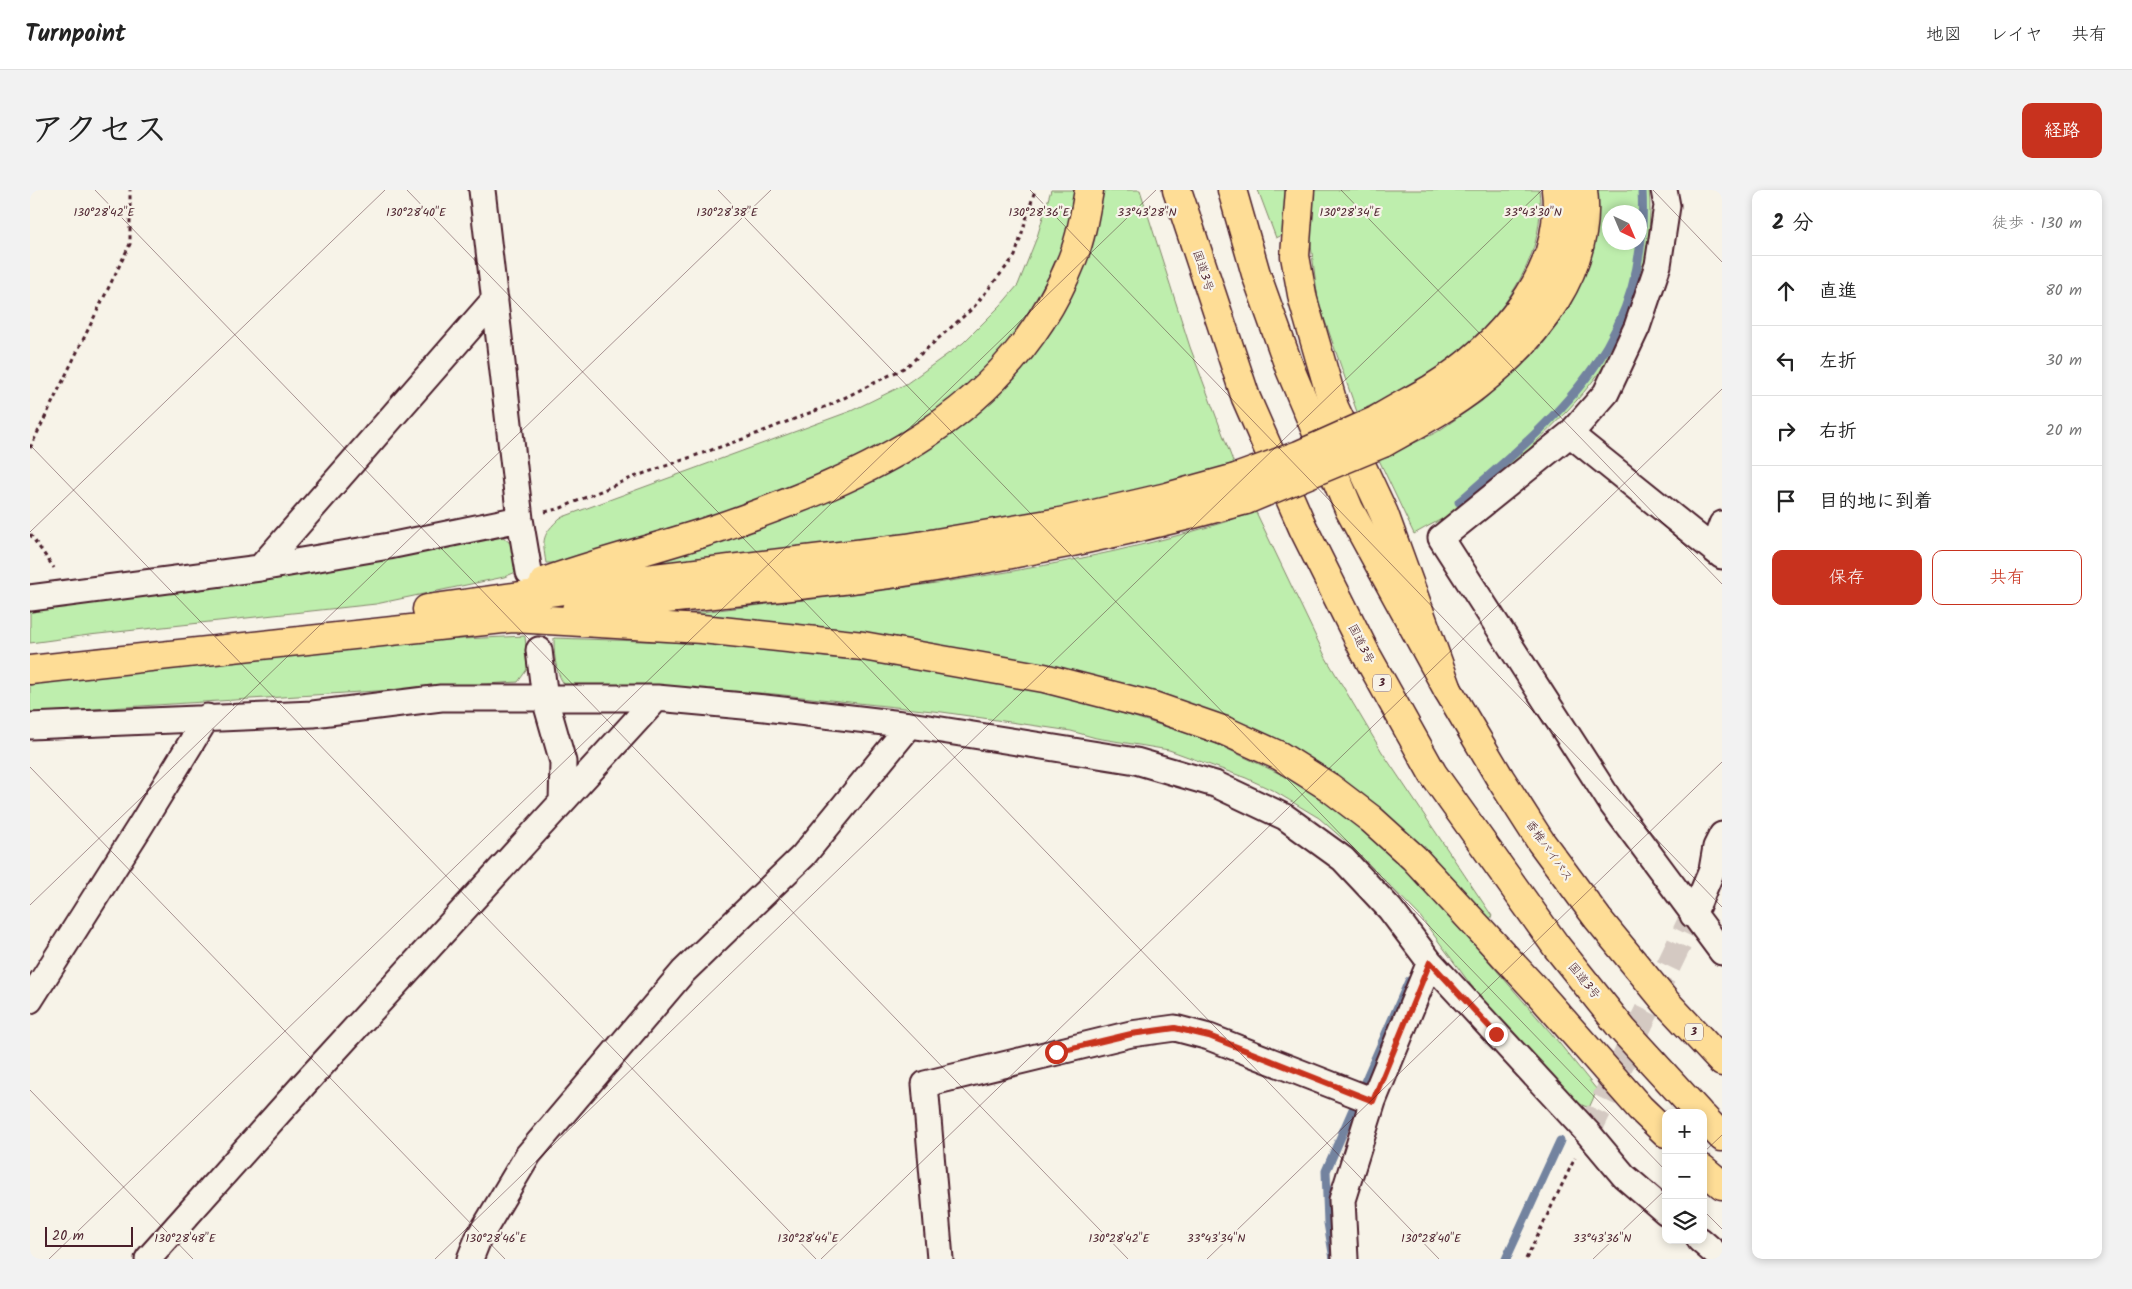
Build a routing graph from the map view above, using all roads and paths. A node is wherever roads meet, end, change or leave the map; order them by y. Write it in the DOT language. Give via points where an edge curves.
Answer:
graph roads {
  1 [pos="130,190"];
  2 [pos="482,190"];
  3 [pos="1035,190"];
  4 [pos="1089,190"];
  5 [pos="1177,190"];
  6 [pos="1232,190"];
  7 [pos="1300,190"];
  8 [pos="1556,190"];
  9 [pos="1583,190"];
  10 [pos="1664,190"];
  11 [pos="495,299"];
  12 [pos="1379,432"];
  13 [pos="1570,434"];
  14 [pos="30,448"];
  15 [pos="1241,489"];
  16 [pos="520,519"];
  17 [pos="1722,524"];
  18 [pos="30,534"];
  19 [pos="1718,553"];
  20 [pos="260,568"];
  21 [pos="529,572"];
  22 [pos="71,593"];
  23 [pos="30,598"];
  24 [pos="490,601"];
  25 [pos="513,618"];
  26 [pos="539,650"];
  27 [pos="30,652"];
  28 [pos="30,670"];
  29 [pos="1448,690"];
  30 [pos="657,698"];
  31 [pos="545,699"];
  32 [pos="207,717"];
  33 [pos="910,725"];
  34 [pos="30,726"];
  35 [pos="562,802"];
  36 [pos="1722,836"];
  37 [pos="1693,915"];
  38 [pos="1722,952"];
  39 [pos="1430,962"];
  40 [pos="30,1000"];
  41 [pos="1722,1062"];
  42 [pos="1373,1101"];
  43 [pos="1695,1109"];
  44 [pos="1707,1121"];
  45 [pos="1662,1129"];
  46 [pos="1588,1133"];
  47 [pos="1722,1138"];
  48 [pos="1707,1172"];
  49 [pos="1722,1185"];
  50 [pos="1662,1209"];
  51 [pos="1705,1244"];
  52 [pos="148,1259"];
  53 [pos="470,1259"];
  54 [pos="940,1259"];
  55 [pos="1346,1259"];
  56 [pos="1526,1259"];
  57 [pos="1722,1259"];
  1 -- 14 [label="path" via="130,244"];
  2 -- 11 [label="street"];
  3 -- 16 [label="path" via="1015,256 973,308 906,367 830,405 631,478 561,508"];
  4 -- 24 [label="highway" via="1072,259 1029,341 969,404 928,434 889,458 841,481 720,527 595,563"];
  5 -- 43 [label="highway, 国道3号 / 3" via="1246,398 1302,528 1366,654 1428,765 1556,946 1623,1030"];
  6 -- 29 [label="highway, 3" via="1256,274 1290,368 1349,509"];
  7 -- 29 [label="highway" via="1295,256 1302,300 1334,407 1384,514"];
  8 -- 12 [label="highway" via="1556,233 1535,284 1516,313 1500,334"];
  9 -- 12 [label="highway" via="1583,227 1577,253 1562,288 1533,332 1477,385 1444,409"];
  10 -- 13 [label="street" via="1668,206 1658,265 1637,327 1606,393"];
  11 -- 16 [label="street"];
  11 -- 20 [label="street"];
  12 -- 15 [label="highway, bridge"];
  13 -- 19 [label="street"];
  13 -- 37 [label="street" via="1441,538 1612,804"];
  15 -- 24 [label="highway" via="1167,497 1060,522 908,548"];
  15 -- 25 [label="highway" via="1178,519 1068,544 916,571"];
  16 -- 20 [label="street"];
  16 -- 21 [label="street"];
  17 -- 19 [label="street"];
  18 -- 22 [label="path"];
  20 -- 22 [label="street"];
  22 -- 23 [label="street"];
  24 -- 27 [label="highway"];
  25 -- 28 [label="highway"];
  25 -- 45 [label="highway" via="702,629 863,646 1044,678 1153,706 1225,731 1280,756 1329,787 1414,858"];
  26 -- 31 [label="street"];
  29 -- 41 [label="highway, 香椎バイパス / 3" via="1541,842 1666,1002"];
  30 -- 31 [label="street"];
  30 -- 33 [label="street"];
  30 -- 35 [label="street"];
  31 -- 32 [label="street" via="441,698 313,714"];
  31 -- 35 [label="street" via="563,762"];
  32 -- 34 [label="street"];
  32 -- 40 [label="street"];
  33 -- 39 [label="street" via="1136,761 1214,784 1285,817 1342,859 1390,909"];
  33 -- 53 [label="street" via="803,856 683,972 528,1155 478,1239"];
  35 -- 52 [label="street"];
  36 -- 37 [label="street"];
  37 -- 38 [label="street"];
  39 -- 42 [label="street"];
  39 -- 46 [label="street"];
  42 -- 54 [label="street" via="1209,1036 1175,1028 1131,1034 925,1084"];
  42 -- 55 [label="street" via="1342,1200"];
  44 -- 47 [label="highway"];
  46 -- 50 [label="street" via="1624,1176"];
  46 -- 56 [label="path"];
  48 -- 49 [label="highway"];
  51 -- 57 [label="street"];
}
